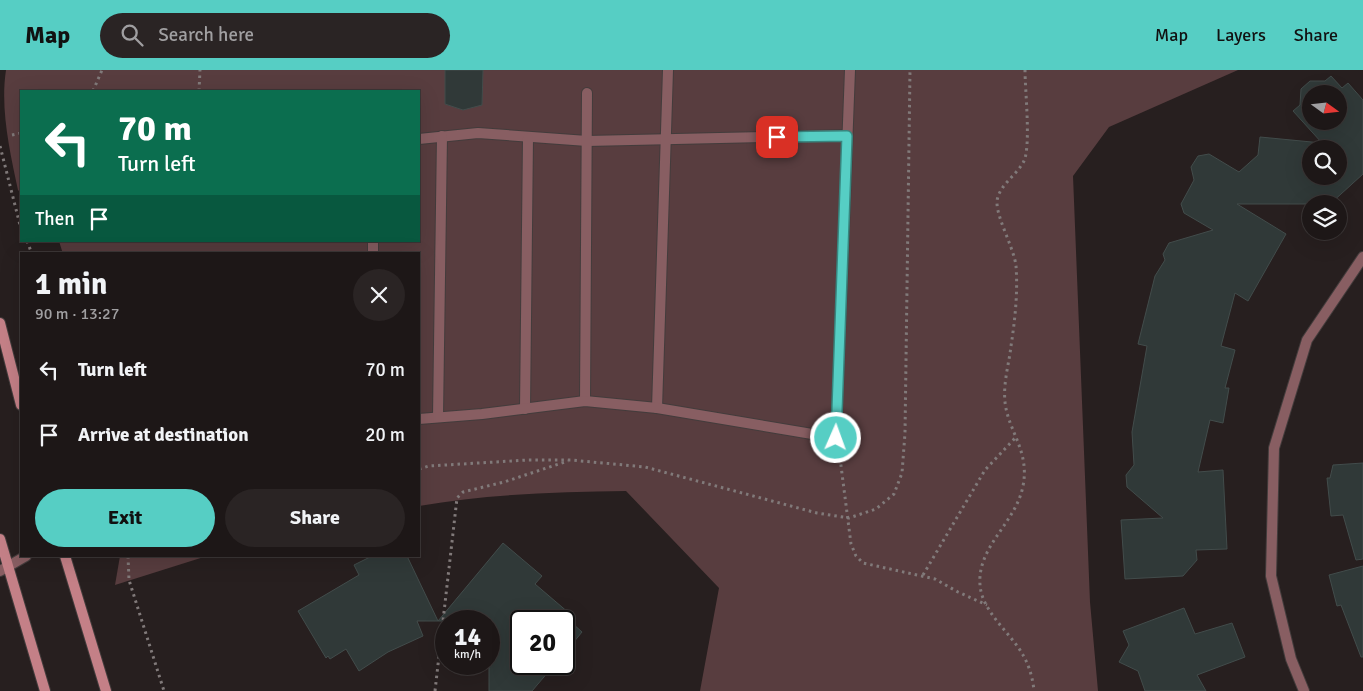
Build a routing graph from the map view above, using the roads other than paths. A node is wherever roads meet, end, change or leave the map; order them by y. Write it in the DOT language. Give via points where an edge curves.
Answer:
graph roads {
  1 [pos="668,70"];
  2 [pos="850,70"];
  3 [pos="587,93"];
  4 [pos="442,136"];
  5 [pos="847,136"];
  6 [pos="528,138"];
  7 [pos="420,139"];
  8 [pos="666,140"];
  9 [pos="587,141"];
  10 [pos="1363,257"];
  11 [pos="0,323"];
  12 [pos="20,401"];
  13 [pos="585,401"];
  14 [pos="525,408"];
  15 [pos="657,408"];
  16 [pos="438,417"];
  17 [pos="420,418"];
  18 [pos="0,539"];
  19 [pos="24,557"];
  20 [pos="65,557"];
  21 [pos="4,570"];
  22 [pos="45,691"];
  23 [pos="106,691"];
  24 [pos="1304,691"];
  1 -- 8 [label="street"];
  2 -- 5 [label="street"];
  3 -- 9 [label="street"];
  4 -- 6 [label="street" via="478,133"];
  4 -- 7 [label="street"];
  4 -- 16 [label="street"];
  5 -- 8 [label="street"];
  5 -- 15 [label="street" via="836,438"];
  6 -- 9 [label="street"];
  6 -- 14 [label="street"];
  8 -- 9 [label="street"];
  8 -- 15 [label="street"];
  9 -- 13 [label="street"];
  10 -- 24 [label="street" via="1307,340 1274,448 1271,576 1291,659"];
  11 -- 12 [label="main road"];
  13 -- 14 [label="street"];
  13 -- 15 [label="street"];
  14 -- 16 [label="street"];
  16 -- 17 [label="street"];
  18 -- 21 [label="main road"];
  19 -- 21 [label="street"];
  20 -- 23 [label="main road"];
  21 -- 22 [label="main road"];
}
